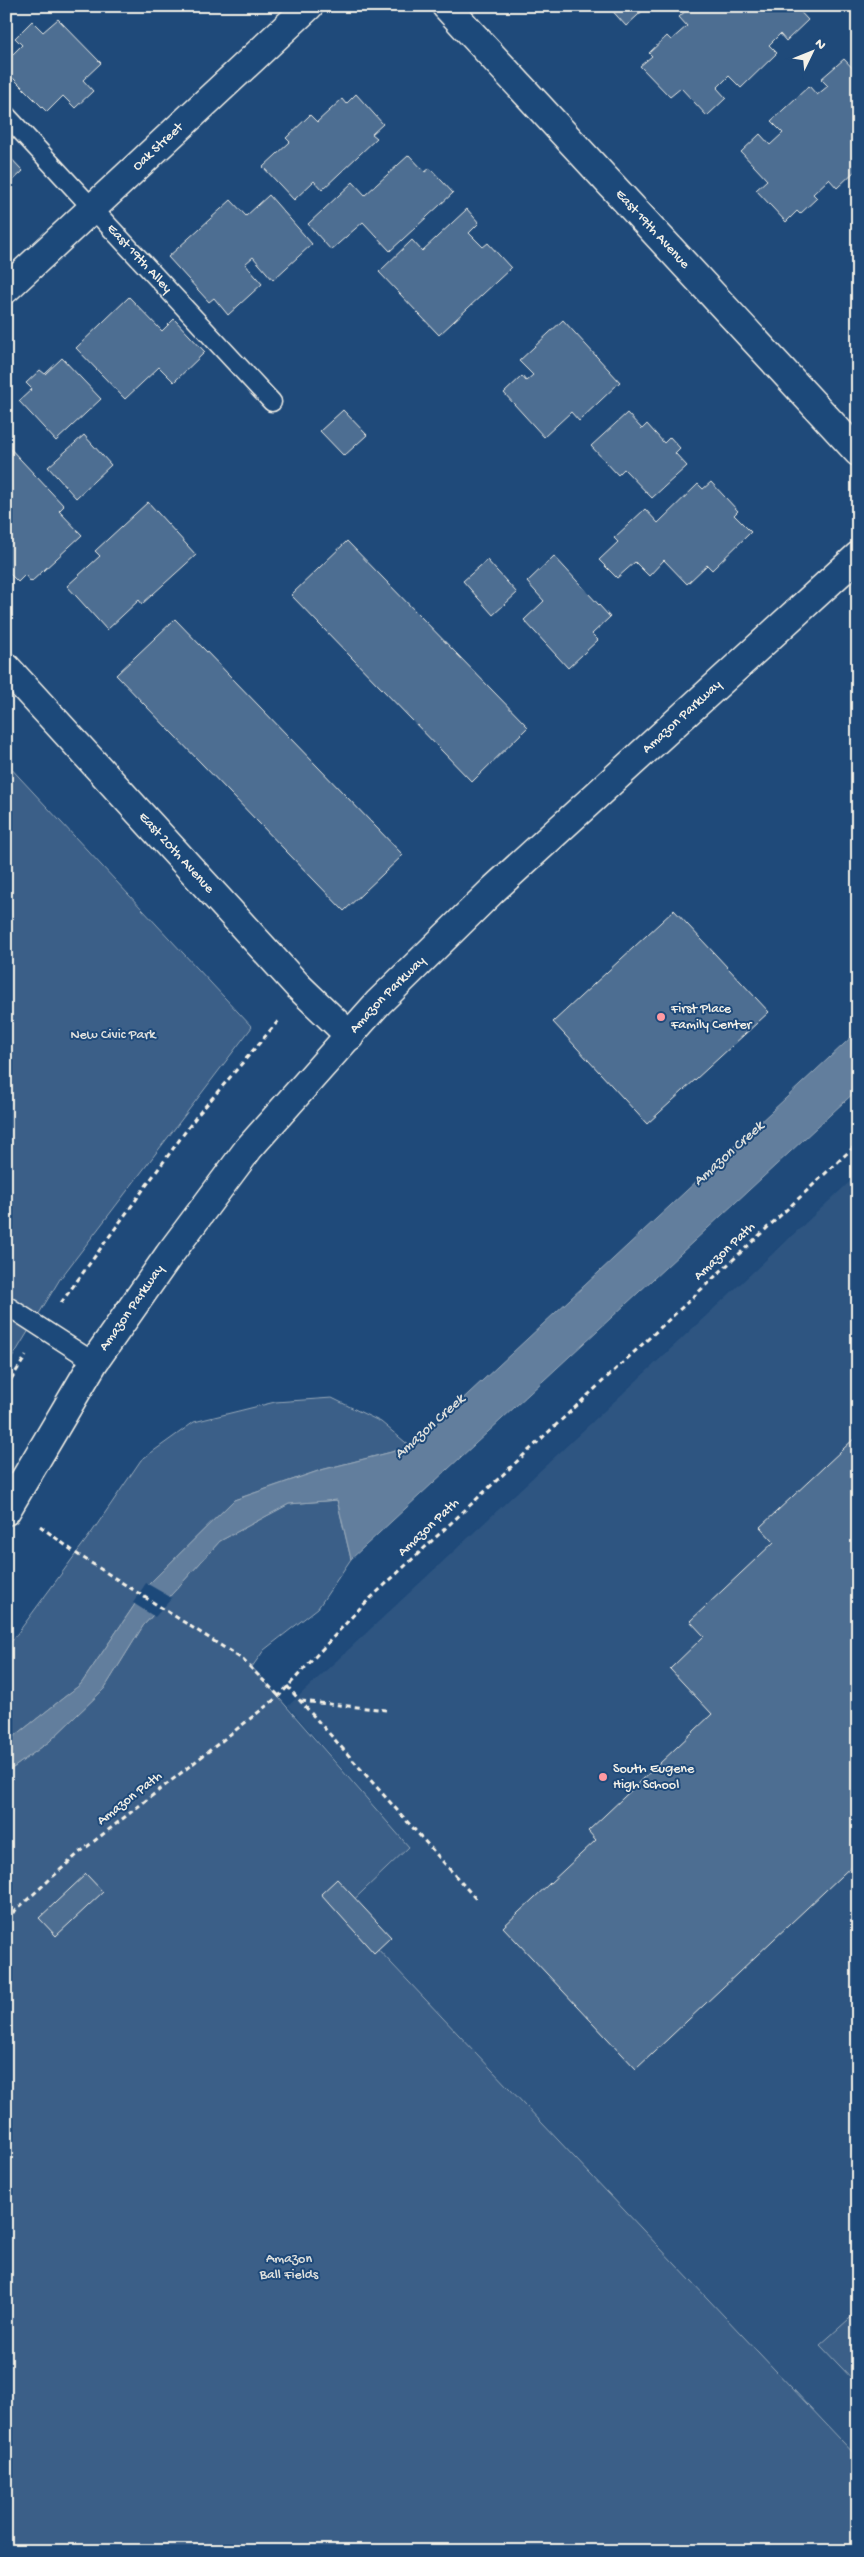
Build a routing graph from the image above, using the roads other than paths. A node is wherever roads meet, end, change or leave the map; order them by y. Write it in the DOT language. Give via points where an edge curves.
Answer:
graph roads {
  1 [pos="309,6"];
  2 [pos="446,6"];
  3 [pos="6,116"];
  4 [pos="92,209"];
  5 [pos="6,289"];
  6 [pos="272,402"];
  7 [pos="858,452"];
  8 [pos="858,556"];
  9 [pos="6,667"];
  10 [pos="350,1036"];
  11 [pos="6,1305"];
  12 [pos="94,1362"];
  13 [pos="6,1511"];
  1 -- 4 [label="main road, Oak Street"];
  2 -- 7 [label="main road, East 19th Avenue"];
  3 -- 4 [label="lane, East 19th Alley"];
  4 -- 5 [label="main road, Oak Street"];
  4 -- 6 [label="lane, East 19th Alley"];
  8 -- 10 [label="main road, Amazon Parkway" via="494,889 378,1003"];
  9 -- 10 [label="main road, East 20th Avenue" via="304,992"];
  10 -- 12 [label="main road, Amazon Parkway" via="249,1148"];
  11 -- 12 [label="lane"];
  12 -- 13 [label="main road, Amazon Parkway"];
}
